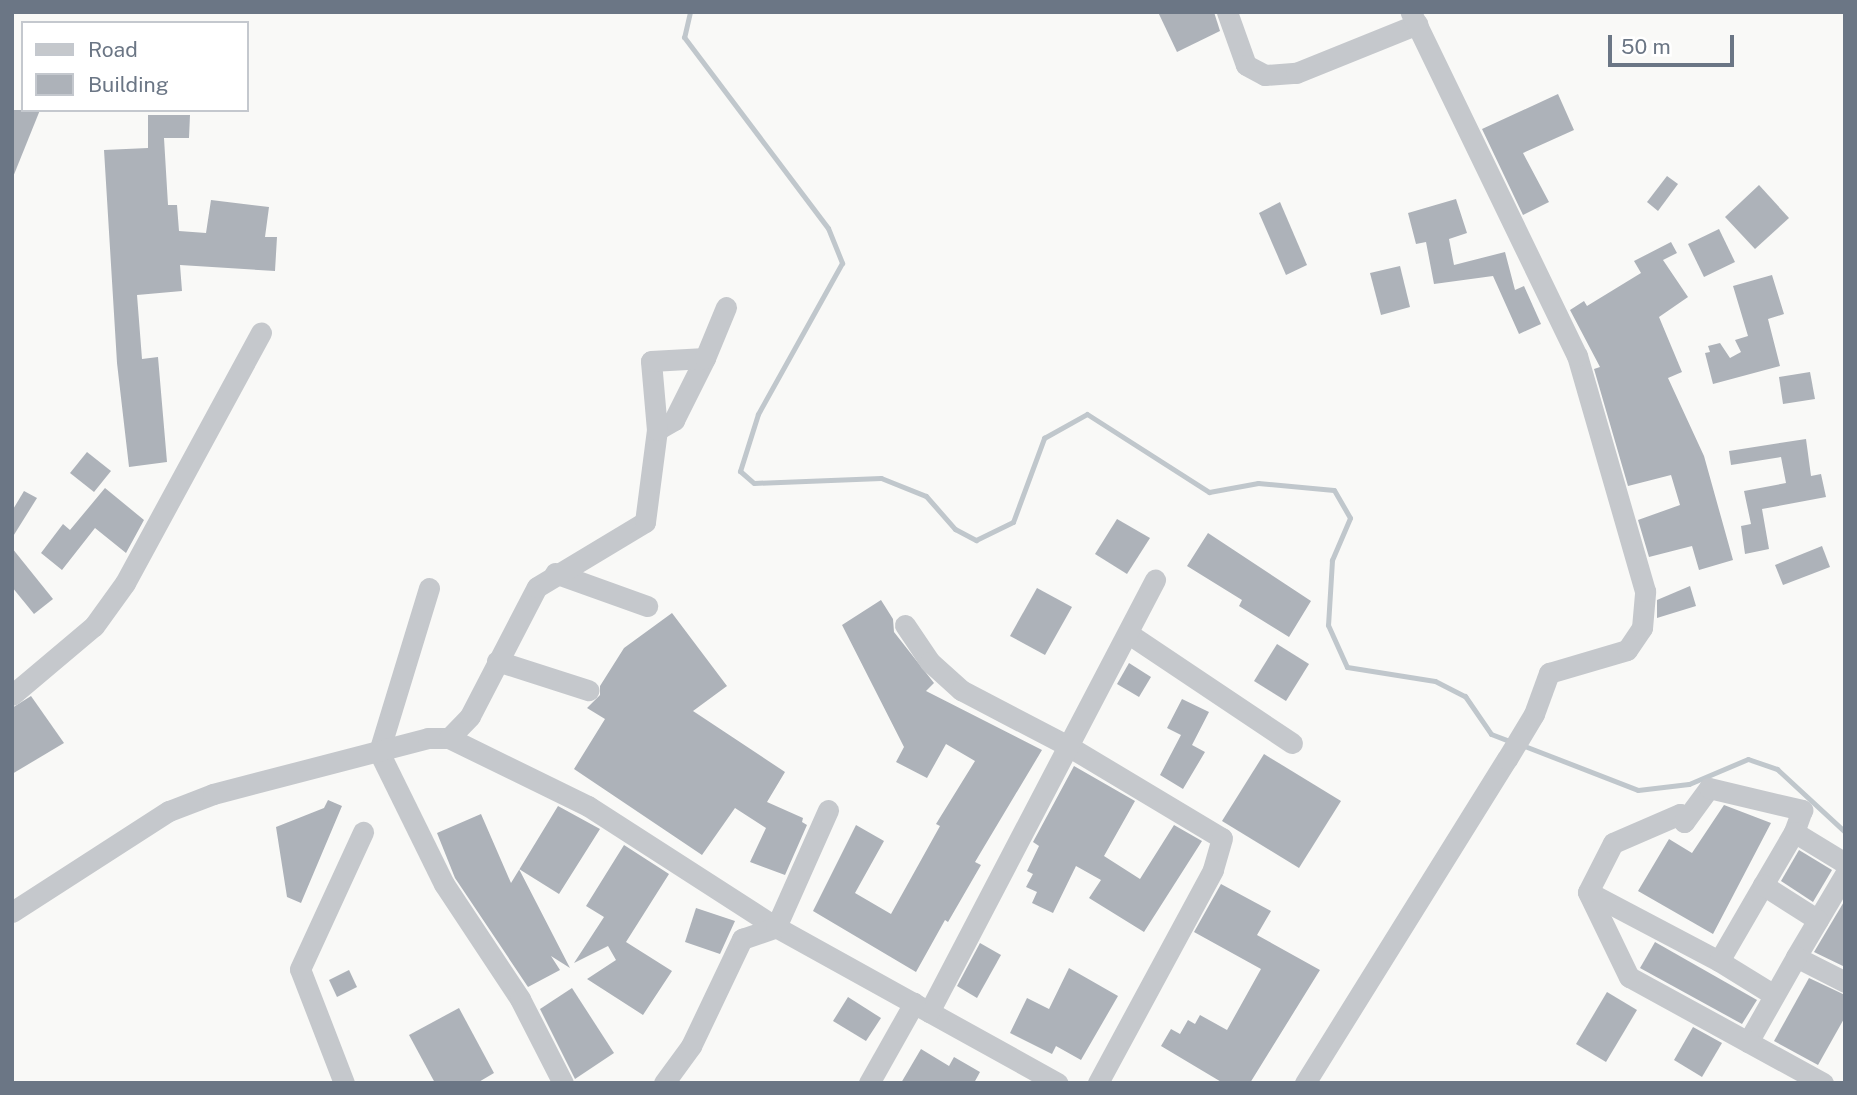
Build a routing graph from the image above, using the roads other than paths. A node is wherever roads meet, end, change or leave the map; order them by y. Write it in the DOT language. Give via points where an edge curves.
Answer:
graph roads {
  1 [pos="1227,12"];
  2 [pos="1414,18"];
  3 [pos="726,307"];
  4 [pos="261,332"];
  5 [pos="705,358"];
  6 [pos="657,430"];
  7 [pos="555,573"];
  8 [pos="1155,579"];
  9 [pos="429,587"];
  10 [pos="647,606"];
  11 [pos="905,625"];
  12 [pos="1129,634"];
  13 [pos="498,661"];
  14 [pos="587,690"];
  15 [pos="12,695"];
  16 [pos="449,738"];
  17 [pos="1292,743"];
  18 [pos="1068,746"];
  19 [pos="379,752"];
  20 [pos="828,810"];
  21 [pos="363,832"];
  22 [pos="1794,832"];
  23 [pos="1845,863"];
  24 [pos="1845,874"];
  25 [pos="1763,885"];
  26 [pos="1588,892"];
  27 [pos="12,912"];
  28 [pos="1818,920"];
  29 [pos="776,927"];
  30 [pos="1796,957"];
  31 [pos="1719,961"];
  32 [pos="1845,982"];
  33 [pos="1774,995"];
  34 [pos="921,1007"];
  35 [pos="1748,1042"];
  36 [pos="344,1083"];
  37 [pos="563,1083"];
  38 [pos="664,1083"];
  39 [pos="869,1083"];
  40 [pos="1058,1083"];
  41 [pos="1098,1083"];
  42 [pos="1305,1083"];
  43 [pos="1823,1083"];
  1 -- 2 [label="street" via="1246,65 1265,75 1296,73"];
  2 -- 42 [label="street" via="1577,356 1646,591 1642,628 1627,650 1549,673 1534,714"];
  3 -- 5 [label="street"];
  4 -- 15 [label="street" via="125,583 94,626"];
  5 -- 6 [label="street" via="674,420"];
  5 -- 6 [label="street" via="650,361"];
  6 -- 7 [label="street" via="645,523"];
  7 -- 10 [label="street"];
  7 -- 13 [label="street" via="523,609"];
  8 -- 12 [label="street"];
  9 -- 19 [label="street"];
  11 -- 18 [label="street" via="930,662 961,690"];
  12 -- 17 [label="street"];
  12 -- 18 [label="street"];
  13 -- 14 [label="street"];
  13 -- 16 [label="street" via="470,716"];
  16 -- 19 [label="street" via="428,738"];
  16 -- 29 [label="street" via="588,806"];
  18 -- 34 [label="street"];
  18 -- 41 [label="street" via="1222,838 1213,870"];
  19 -- 27 [label="street" via="213,794 169,811"];
  19 -- 37 [label="street" via="444,884 520,999"];
  20 -- 29 [label="street"];
  21 -- 36 [label="street" via="300,969"];
  22 -- 23 [label="street"];
  22 -- 25 [label="street"];
  22 -- 26 [label="street" via="1802,810 1709,788 1684,822 1680,814 1613,843"];
  24 -- 28 [label="street"];
  25 -- 28 [label="street"];
  25 -- 31 [label="street"];
  26 -- 31 [label="street"];
  26 -- 35 [label="street" via="1629,977"];
  28 -- 30 [label="street"];
  29 -- 34 [label="street"];
  29 -- 38 [label="street" via="742,939 691,1046"];
  30 -- 32 [label="street"];
  30 -- 33 [label="street"];
  31 -- 33 [label="street"];
  33 -- 35 [label="street"];
  34 -- 39 [label="street"];
  34 -- 40 [label="street"];
  35 -- 43 [label="street"];
}
